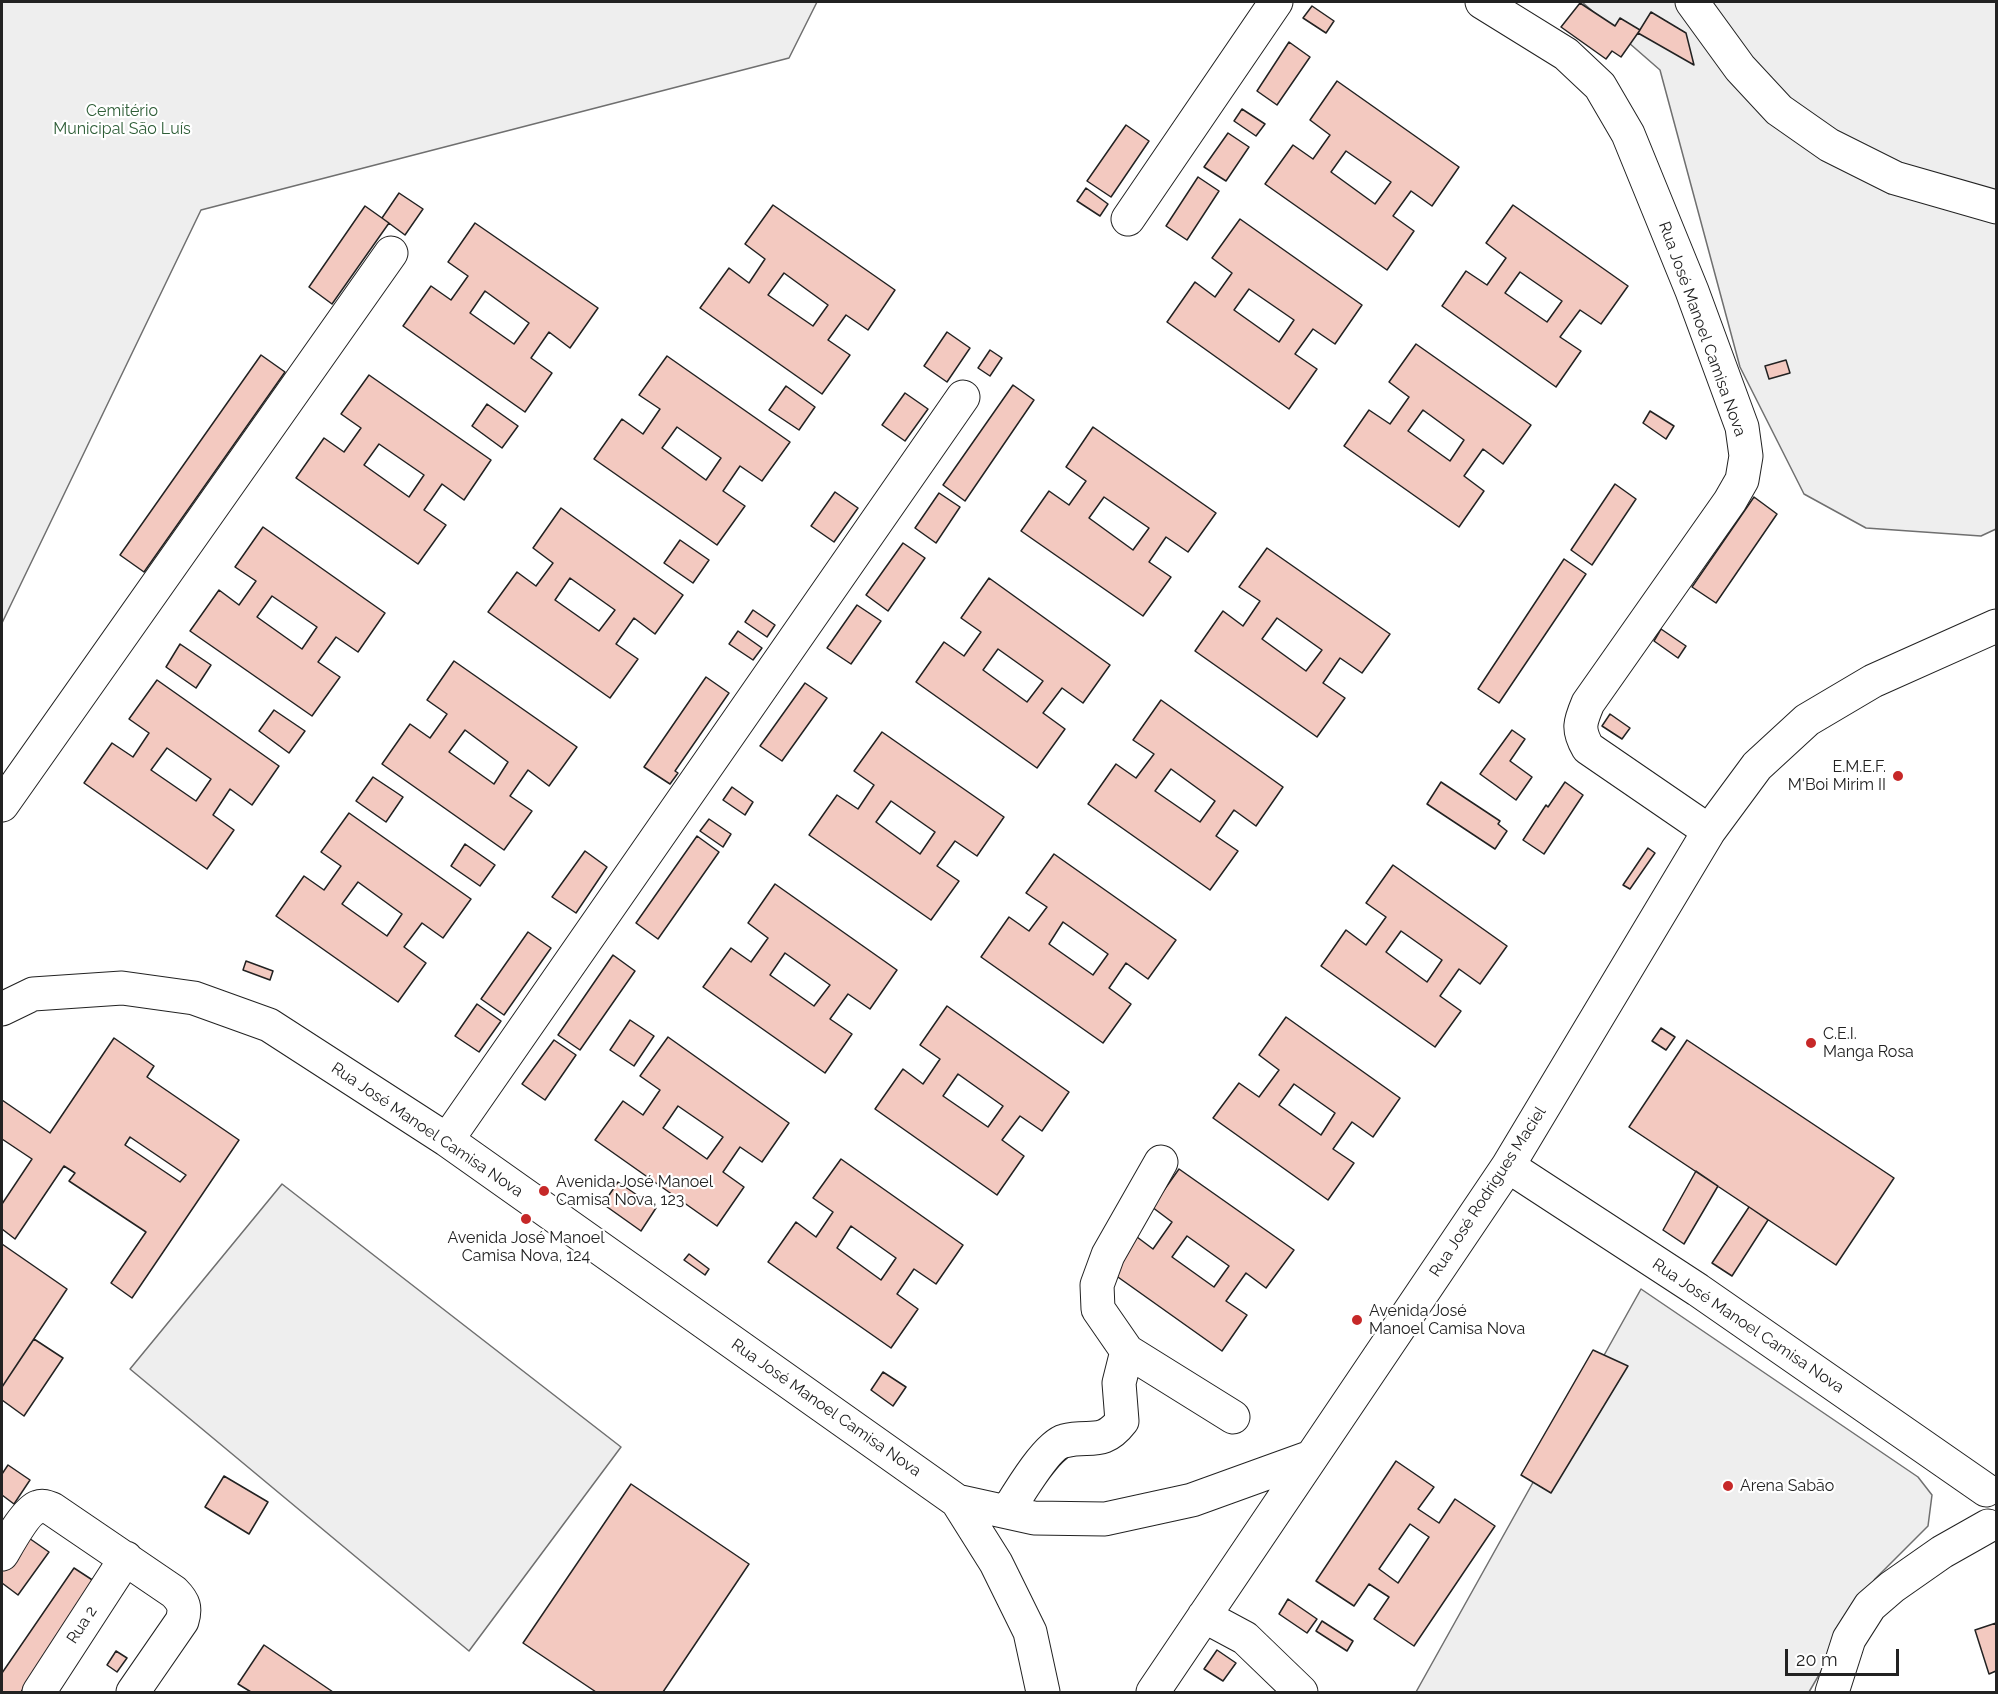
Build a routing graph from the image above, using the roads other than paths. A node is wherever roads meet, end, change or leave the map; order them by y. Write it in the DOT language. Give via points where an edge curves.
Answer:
graph roads {
  1 [pos="1276,2"];
  2 [pos="1482,2"];
  3 [pos="1692,2"];
  4 [pos="1996,207"];
  5 [pos="1128,219"];
  6 [pos="391,253"];
  7 [pos="963,397"];
  8 [pos="1996,626"];
  9 [pos="2,805"];
  10 [pos="1709,831"];
  11 [pos="2,1009"];
  12 [pos="447,1140"];
  13 [pos="1161,1162"];
  14 [pos="1508,1166"];
  15 [pos="1126,1351"];
  16 [pos="1233,1417"];
  17 [pos="1311,1457"];
  18 [pos="1991,1486"];
  19 [pos="957,1501"];
  20 [pos="1006,1512"];
  21 [pos="1992,1529"];
  22 [pos="2,1554"];
  23 [pos="126,1558"];
  24 [pos="1204,1616"];
  25 [pos="39,1692"];
  26 [pos="133,1692"];
  27 [pos="1043,1692"];
  28 [pos="1153,1692"];
  29 [pos="1301,1692"];
  30 [pos="1832,1692"];
  1 -- 5 [label="street"];
  2 -- 10 [label="street, Rua José Manoel Camisa Nova" via="1566,54 1600,86 1628,134 1742,427 1746,456 1742,480 1587,703 1581,719 1580,734 1588,748"];
  3 -- 4 [label="street" via="1740,68 1779,110 1829,145 1895,178"];
  6 -- 9 [label="street"];
  7 -- 12 [label="street"];
  8 -- 10 [label="street, Rua José Rodrigues Maciel" via="1873,681 1807,720 1757,766"];
  10 -- 14 [label="street, Rua José Rodrigues Maciel"];
  11 -- 12 [label="street, Rua José Manoel Camisa Nova" via="33,994 122,987 194,998 269,1025"];
  12 -- 19 [label="street, Rua José Manoel Camisa Nova"];
  13 -- 15 [label="street" via="1108,1255 1097,1286 1098,1309"];
  14 -- 17 [label="street, Rua José Rodrigues Maciel"];
  14 -- 18 [label="street, Rua José Manoel Camisa Nova"];
  15 -- 16 [label="street"];
  15 -- 20 [label="street" via="1119,1383 1122,1421 1113,1433 1062,1441 1043,1458"];
  17 -- 20 [label="street, Rua José Manoel Camisa Nova" via="1192,1500 1106,1519 1034,1518"];
  17 -- 24 [label="street, Rua José Rodrigues Maciel"];
  18 -- 21 [label="street" via="1983,1493 1980,1510 1982,1519"];
  19 -- 20 [label="street, Rua José Manoel Camisa Nova"];
  19 -- 27 [label="street, Rua José Manoel Camisa Nova" via="996,1563 1030,1632"];
  21 -- 30 [label="street" via="1942,1552 1870,1606 1849,1639"];
  22 -- 23 [label="street" via="29,1513 42,1506"];
  23 -- 25 [label="street, Rua 2"];
  23 -- 26 [label="street" via="174,1592 185,1610 182,1621"];
  24 -- 28 [label="street, Rua José Rodrigues Maciel"];
  24 -- 29 [label="street" via="1245,1638"];
}
